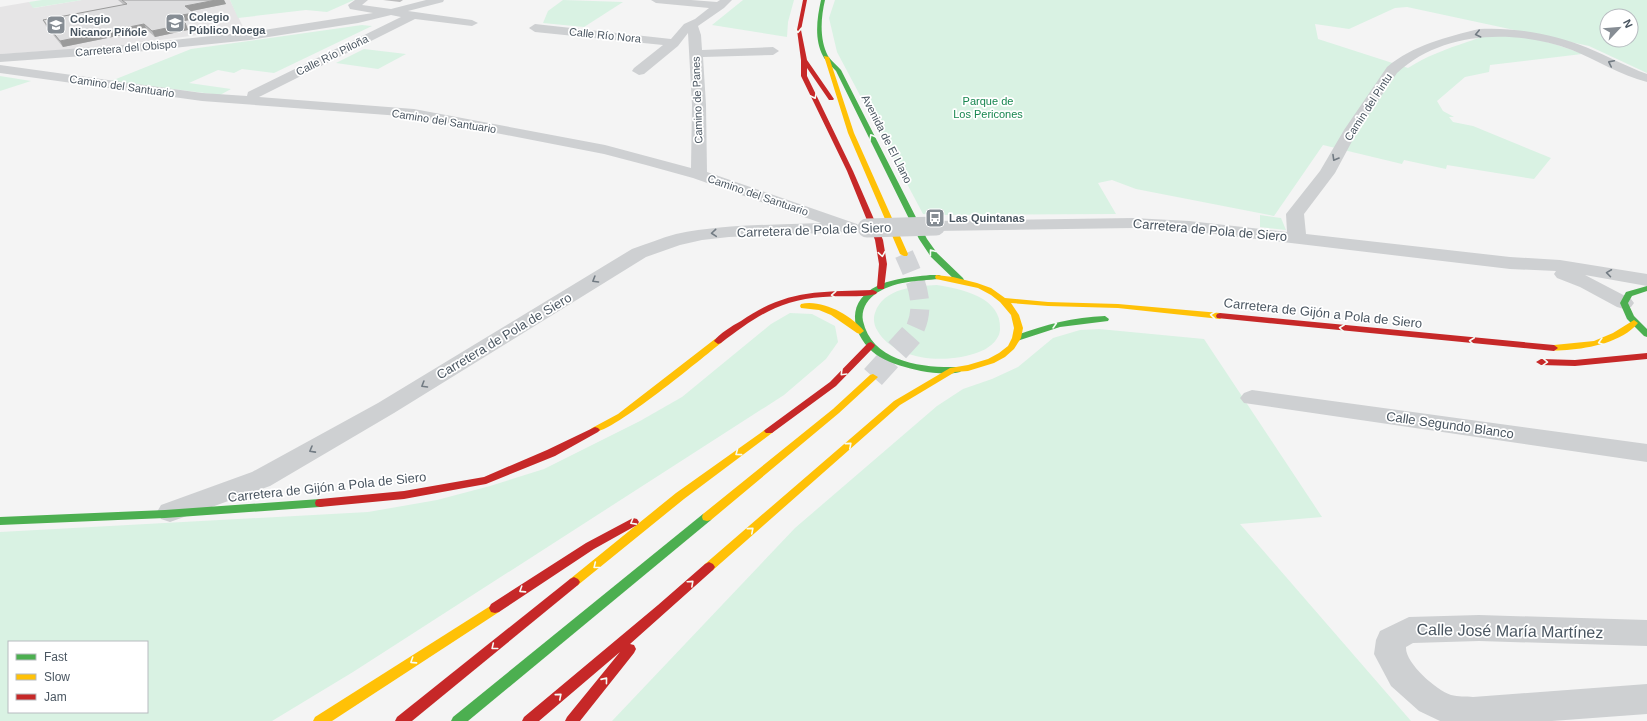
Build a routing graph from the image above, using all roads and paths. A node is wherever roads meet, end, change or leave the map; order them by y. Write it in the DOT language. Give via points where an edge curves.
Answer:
graph roads {
  1 [pos="363,0"];
  2 [pos="439,0"];
  3 [pos="656,0"];
  4 [pos="805,0"];
  5 [pos="823,0"];
  6 [pos="723,3"];
  7 [pos="388,13"];
  8 [pos="412,16"];
  9 [pos="472,23"];
  10 [pos="691,24"];
  11 [pos="535,28"];
  12 [pos="674,43"];
  13 [pos="773,51"];
  14 [pos="695,54"];
  15 [pos="23,56"];
  16 [pos="826,57"];
  17 [pos="0,58"];
  18 [pos="804,60"];
  19 [pos="0,63"];
  20 [pos="0,70"];
  21 [pos="639,71"];
  22 [pos="1647,78"];
  23 [pos="252,95"];
  24 [pos="851,133"];
  25 [pos="698,175"];
  26 [pos="859,228"];
  27 [pos="1297,238"];
  28 [pos="904,254"];
  29 [pos="1532,265"];
  30 [pos="960,280"];
  31 [pos="1647,280"];
  32 [pos="881,287"];
  33 [pos="1647,288"];
  34 [pos="873,292"];
  35 [pos="1003,300"];
  36 [pos="1624,303"];
  37 [pos="753,317"];
  38 [pos="1116,320"];
  39 [pos="1634,323"];
  40 [pos="860,331"];
  41 [pos="1647,334"];
  42 [pos="1017,338"];
  43 [pos="871,345"];
  44 [pos="1647,356"];
  45 [pos="1528,361"];
  46 [pos="953,370"];
  47 [pos="873,377"];
  48 [pos="1252,398"];
  49 [pos="1647,453"];
  50 [pos="680,496"];
  51 [pos="165,514"];
  52 [pos="0,521"];
  53 [pos="662,609"];
  54 [pos="1647,633"];
  55 [pos="1647,699"];
  56 [pos="320,721"];
  57 [pos="402,721"];
  58 [pos="458,721"];
  59 [pos="529,721"];
  60 [pos="572,721"];
  1 -- 7 [label="street" via="354,5 354,8"];
  2 -- 7 [label="street, Carretera del Obispo"];
  3 -- 6 [label="street"];
  4 -- 18 [label="main road, one-way" via="797,32"];
  5 -- 16 [label="main road, Avenida de El Llano" via="818,32"];
  6 -- 10 [label="street"];
  7 -- 8 [label="street"];
  7 -- 15 [label="street, Carretera del Obispo" via="336,24 250,36"];
  8 -- 9 [label="street"];
  8 -- 23 [label="street, Calle Río Piloña"];
  10 -- 12 [label="street"];
  10 -- 14 [label="street, Camino de Panes"];
  11 -- 12 [label="street, Calle Río Nora"];
  12 -- 21 [label="street"];
  13 -- 14 [label="street"];
  14 -- 25 [label="street, Camino de Panes" via="699,105"];
  15 -- 17 [label="street, Carretera del Obispo"];
  15 -- 19 [label="street"];
  16 -- 24 [label="main road"];
  30 -- 16 [label="main road, Avenida de El Llano, one-way" via="934,255 923,240 838,70"];
  18 -- 24 [label="main road" via="820,81"];
  18 -- 32 [label="main road, one-way" via="804,76 850,171 879,240 883,264"];
  20 -- 25 [label="street, Camino del Santuario" via="202,97 414,113 604,150"];
  22 -- 27 [label="street, Camin del Pintu, one-way" via="1628,72 1583,50 1517,34 1479,33 1420,52 1397,64 1351,130 1327,173 1295,214"];
  24 -- 28 [label="main road"];
  25 -- 26 [label="street, Camino del Santuario"];
  26 -- 27 [label="street, Carretera de Pola de Siero, bridge" via="1133,223 1189,226"];
  26 -- 51 [label="street, Carretera de Pola de Siero, one-way" via="702,235 676,240 639,253 386,408 261,479"];
  27 -- 29 [label="street, Carretera de Pola de Siero"];
  31 -- 29 [label="street, Carretera de Pola de Siero, one-way" via="1560,266"];
  29 -- 36 [label="street, Carretera de Pola de Siero" via="1566,274"];
  30 -- 32 [label="main road" via="918,278"];
  30 -- 35 [label="main road" via="984,288"];
  32 -- 34 [label="main road"];
  33 -- 36 [label="main road" via="1629,294"];
  34 -- 37 [label="main road, Carretera de Gijón a Pola de Siero, one-way" via="804,297 783,302"];
  34 -- 40 [label="main road" via="860,307"];
  39 -- 35 [label="main road, Carretera de Gijón a Pola de Siero, one-way" via="1626,332 1603,342 1565,348 1544,348 1118,306"];
  35 -- 42 [label="main road" via="1014,313 1019,327"];
  36 -- 39 [label="main road" via="1626,313"];
  37 -- 40 [label="main road, Carretera de Gijón a Pola de Siero" via="774,310 814,306 843,315"];
  37 -- 51 [label="main road, Carretera de Gijón a Pola de Siero" via="657,386 621,416 551,453 486,480 404,495"];
  42 -- 38 [label="main road, one-way" via="1059,322 1082,319"];
  39 -- 41 [label="main road"];
  40 -- 43 [label="main road"];
  42 -- 46 [label="main road" via="1007,352 993,361"];
  43 -- 46 [label="main road" via="892,359 921,368"];
  43 -- 50 [label="main road, one-way" via="833,384"];
  45 -- 44 [label="main road, one-way" via="1575,363"];
  53 -- 46 [label="main road, one-way" via="897,403"];
  47 -- 58 [label="main road" via="836,411"];
  48 -- 49 [label="street, Calle Segundo Blanco"];
  50 -- 56 [label="main road, one-way" via="590,546"];
  50 -- 57 [label="main road, one-way"];
  51 -- 52 [label="main road, Carretera de Gijón a Pola de Siero"];
  59 -- 53 [label="main road, one-way"];
  60 -- 53 [label="main road, one-way"];
  54 -- 55 [label="street, Calle José María Martínez" via="1479,628 1409,630 1391,640 1390,654 1402,676 1430,701 1451,710 1473,712"];
}
